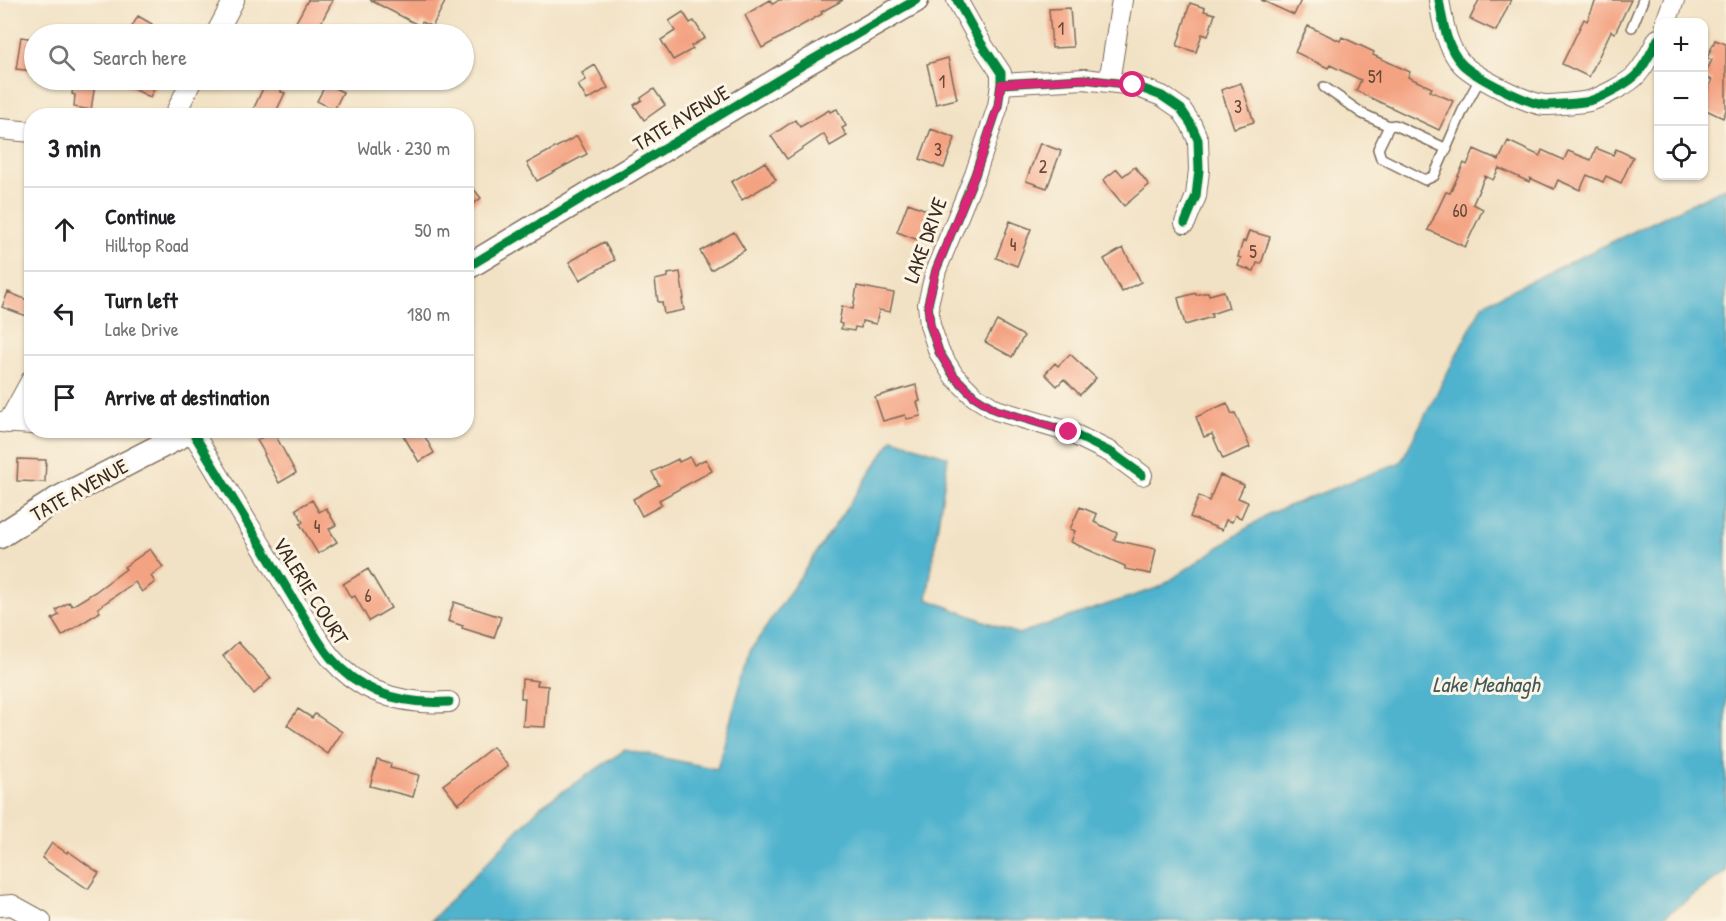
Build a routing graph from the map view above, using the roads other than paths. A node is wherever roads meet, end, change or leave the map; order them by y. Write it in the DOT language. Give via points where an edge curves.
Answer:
graph roads {
  1 [pos="234,0"];
  2 [pos="916,0"];
  3 [pos="957,0"];
  4 [pos="1122,0"];
  5 [pos="1439,0"];
  6 [pos="1643,0"];
  7 [pos="1674,0"];
  8 [pos="1667,18"];
  9 [pos="221,24"];
  10 [pos="1632,27"];
  11 [pos="1654,47"];
  12 [pos="1481,77"];
  13 [pos="1109,82"];
  14 [pos="1001,84"];
  15 [pos="1324,87"];
  16 [pos="187,90"];
  17 [pos="178,108"];
  18 [pos="1389,126"];
  19 [pos="0,129"];
  20 [pos="24,131"];
  21 [pos="1447,149"];
  22 [pos="1185,223"];
  23 [pos="474,263"];
  24 [pos="24,391"];
  25 [pos="4,422"];
  26 [pos="24,423"];
  27 [pos="177,438"];
  28 [pos="195,438"];
  29 [pos="1142,475"];
  30 [pos="0,536"];
  31 [pos="449,702"];
  32 [pos="0,906"];
  33 [pos="41,921"];
  1 -- 9 [label="street"];
  2 -- 23 [label="street, TATE AVENUE"];
  3 -- 14 [label="street" via="1001,73"];
  4 -- 13 [label="street"];
  5 -- 12 [label="street" via="1450,45 1463,64"];
  6 -- 10 [label="lane"];
  7 -- 8 [label="street"];
  11 -- 12 [label="street" via="1637,76 1589,101 1543,105"];
  12 -- 21 [label="lane"];
  13 -- 14 [label="street" via="1084,79"];
  13 -- 22 [label="street" via="1133,85 1162,96 1182,109 1191,124 1198,140 1198,170 1196,196"];
  14 -- 29 [label="street, LAKE DRIVE" via="998,106 936,270 928,304 939,352 954,376 996,410 1069,432 1112,453"];
  15 -- 18 [label="lane" via="1363,114"];
  16 -- 17 [label="street"];
  18 -- 21 [label="lane" via="1395,125"];
  18 -- 21 [label="lane" via="1378,149 1381,158 1425,180 1434,176"];
  19 -- 20 [label="street"];
  24 -- 25 [label="street"];
  25 -- 26 [label="street"];
  27 -- 30 [label="street, TATE AVENUE" via="56,500"];
  28 -- 31 [label="street, VALERIE COURT" via="330,658 365,687 386,695 429,703"];
  32 -- 33 [label="street" via="12,905"];
}
